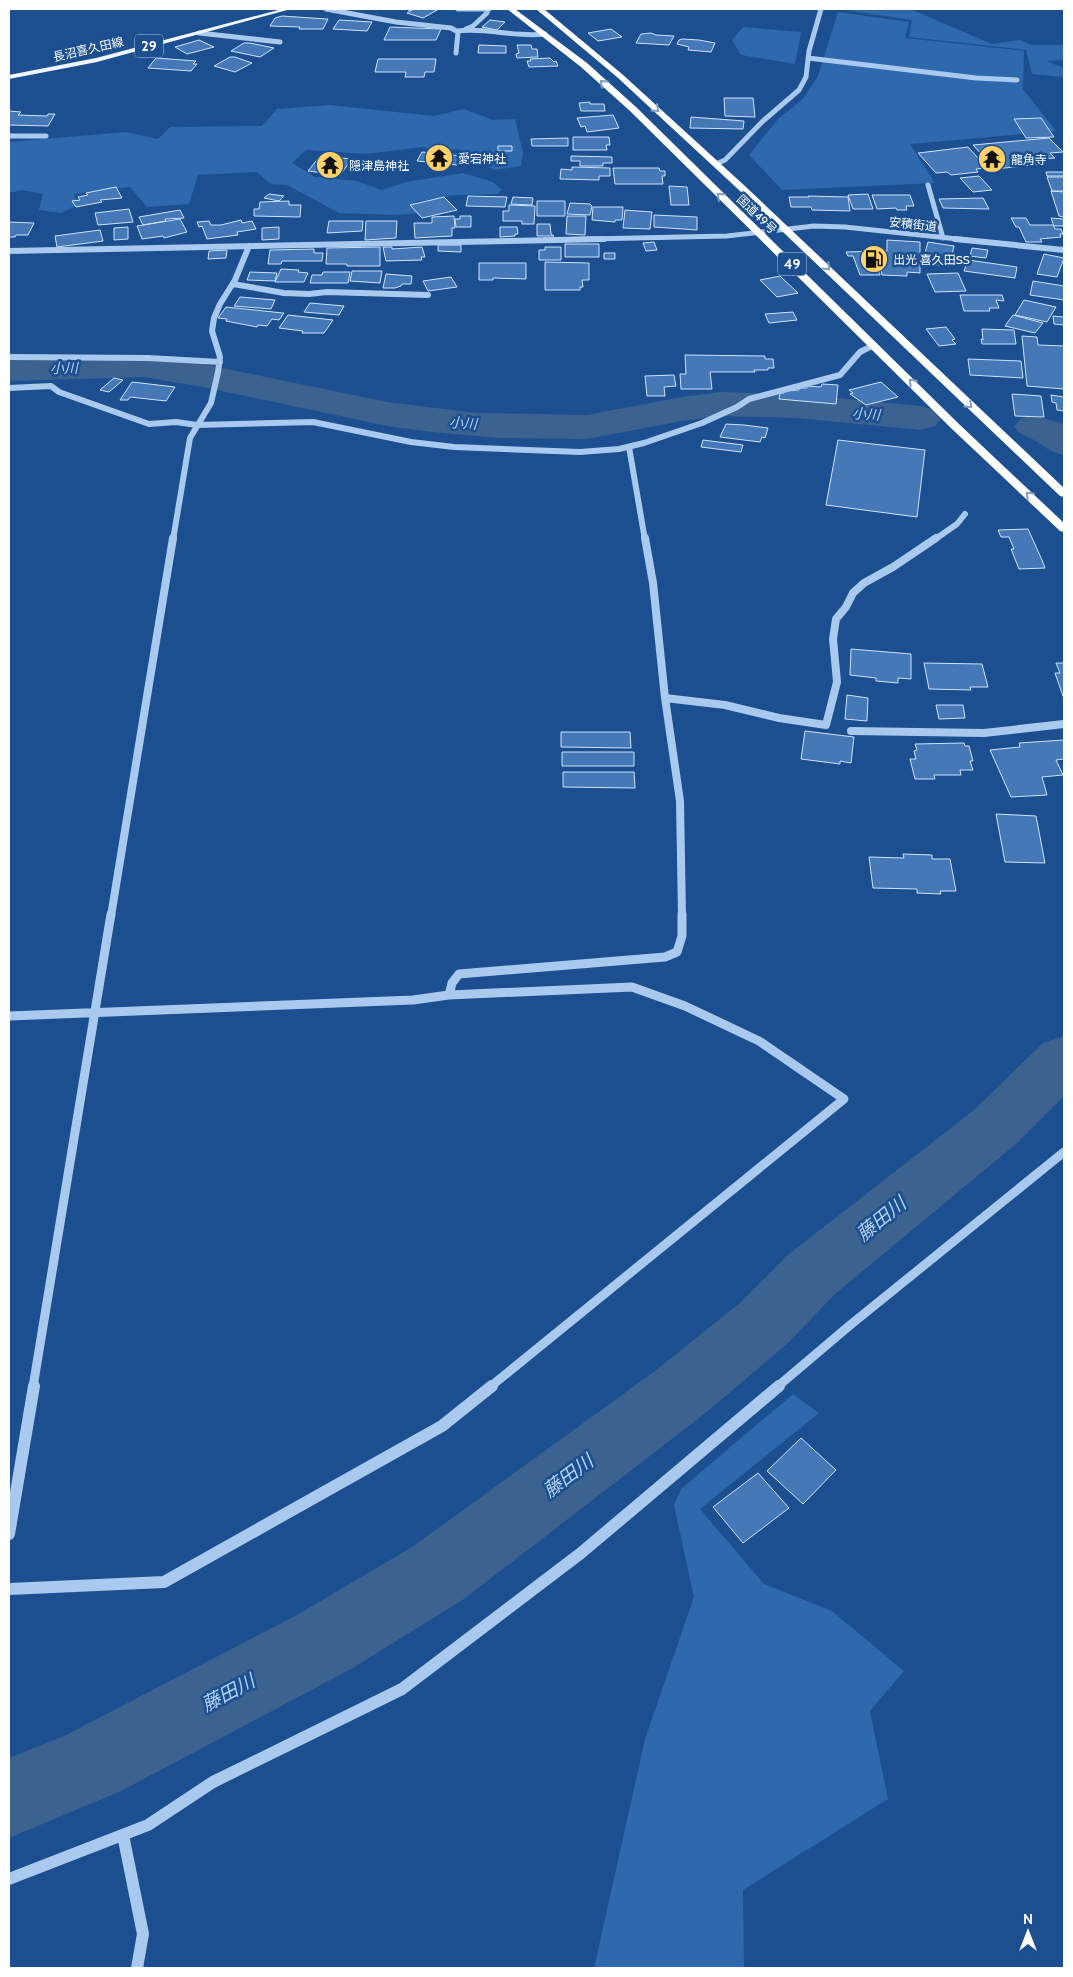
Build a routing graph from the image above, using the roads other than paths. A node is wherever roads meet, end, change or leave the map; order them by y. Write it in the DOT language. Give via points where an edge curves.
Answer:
graph roads {
  1 [pos="288,9"];
  2 [pos="326,9"];
  3 [pos="458,9"];
  4 [pos="488,9"];
  5 [pos="511,9"];
  6 [pos="540,9"];
  7 [pos="821,9"];
  8 [pos="466,29"];
  9 [pos="457,31"];
  10 [pos="199,33"];
  11 [pos="545,34"];
  12 [pos="280,42"];
  13 [pos="456,53"];
  14 [pos="808,58"];
  15 [pos="9,77"];
  16 [pos="1017,80"];
  17 [pos="9,136"];
  18 [pos="46,136"];
  19 [pos="716,164"];
  20 [pos="928,185"];
  21 [pos="786,228"];
  22 [pos="760,233"];
  23 [pos="943,238"];
  24 [pos="249,246"];
  25 [pos="1064,250"];
  26 [pos="9,251"];
  27 [pos="232,284"];
  28 [pos="428,295"];
  29 [pos="874,344"];
  30 [pos="9,357"];
  31 [pos="220,362"];
  32 [pos="218,372"];
  33 [pos="214,386"];
  34 [pos="9,388"];
  35 [pos="197,424"];
  36 [pos="629,447"];
  37 [pos="1064,494"];
  38 [pos="965,514"];
  39 [pos="1064,529"];
  40 [pos="665,698"];
  41 [pos="1064,724"];
  42 [pos="851,732"];
  43 [pos="449,995"];
  44 [pos="95,1012"];
  45 [pos="9,1016"];
  46 [pos="1064,1152"];
  47 [pos="9,1534"];
  48 [pos="9,1589"];
  49 [pos="123,1835"];
  50 [pos="9,1879"];
  51 [pos="137,1968"];
  1 -- 10 [label="main road, 長沼喜久田線 / 29"];
  2 -- 9 [label="street"];
  3 -- 4 [label="street"];
  4 -- 8 [label="street"];
  5 -- 11 [label="highway, 国道49号 / 49"];
  6 -- 19 [label="highway, 国道49号 / 49, one-way" via="607,64"];
  7 -- 14 [label="street"];
  8 -- 9 [label="street"];
  8 -- 11 [label="street" via="526,36"];
  9 -- 13 [label="street"];
  10 -- 12 [label="street"];
  10 -- 15 [label="main road, 長沼喜久田線 / 29" via="97,60"];
  22 -- 11 [label="highway, 国道49号 / 49, one-way" via="633,110"];
  14 -- 16 [label="street"];
  14 -- 19 [label="street" via="806,77 799,90"];
  17 -- 18 [label="street"];
  19 -- 21 [label="highway, 国道49号 / 49"];
  20 -- 23 [label="street"];
  21 -- 22 [label="street, 安積街道"];
  21 -- 23 [label="street, 安積街道" via="845,227"];
  21 -- 37 [label="highway, 国道49号 / 49, one-way"];
  22 -- 24 [label="street, 安積街道"];
  22 -- 29 [label="highway, 国道49号 / 49"];
  23 -- 25 [label="street, 安積街道"];
  24 -- 26 [label="street, 安積街道"];
  24 -- 27 [label="street"];
  27 -- 28 [label="street" via="292,294"];
  27 -- 31 [label="street" via="214,318 212,331"];
  29 -- 36 [label="street" via="860,352 840,375 749,399 702,423"];
  39 -- 29 [label="highway, 国道49号 / 49, one-way"];
  30 -- 31 [label="street"];
  31 -- 32 [label="street"];
  32 -- 33 [label="street"];
  33 -- 35 [label="street" via="211,403"];
  34 -- 35 [label="street" via="50,386 150,424"];
  35 -- 36 [label="street" via="313,422 411,442 454,447 580,452"];
  35 -- 44 [label="street" via="190,438"];
  36 -- 40 [label="street" via="653,583"];
  38 -- 40 [label="street" via="957,524 852,593 836,619 833,638 837,682 826,725 725,705"];
  40 -- 43 [label="street" via="680,801 682,936 678,952 664,957 459,974"];
  41 -- 42 [label="street" via="984,733"];
  43 -- 44 [label="street" via="413,1000"];
  43 -- 48 [label="street" via="632,987 685,1006 760,1041 844,1100 442,1426 164,1582"];
  44 -- 45 [label="street"];
  44 -- 47 [label="street"];
  46 -- 49 [label="street" via="849,1326 581,1553 402,1690 214,1782 148,1825"];
  49 -- 50 [label="street"];
  49 -- 51 [label="street" via="143,1934"];
}
